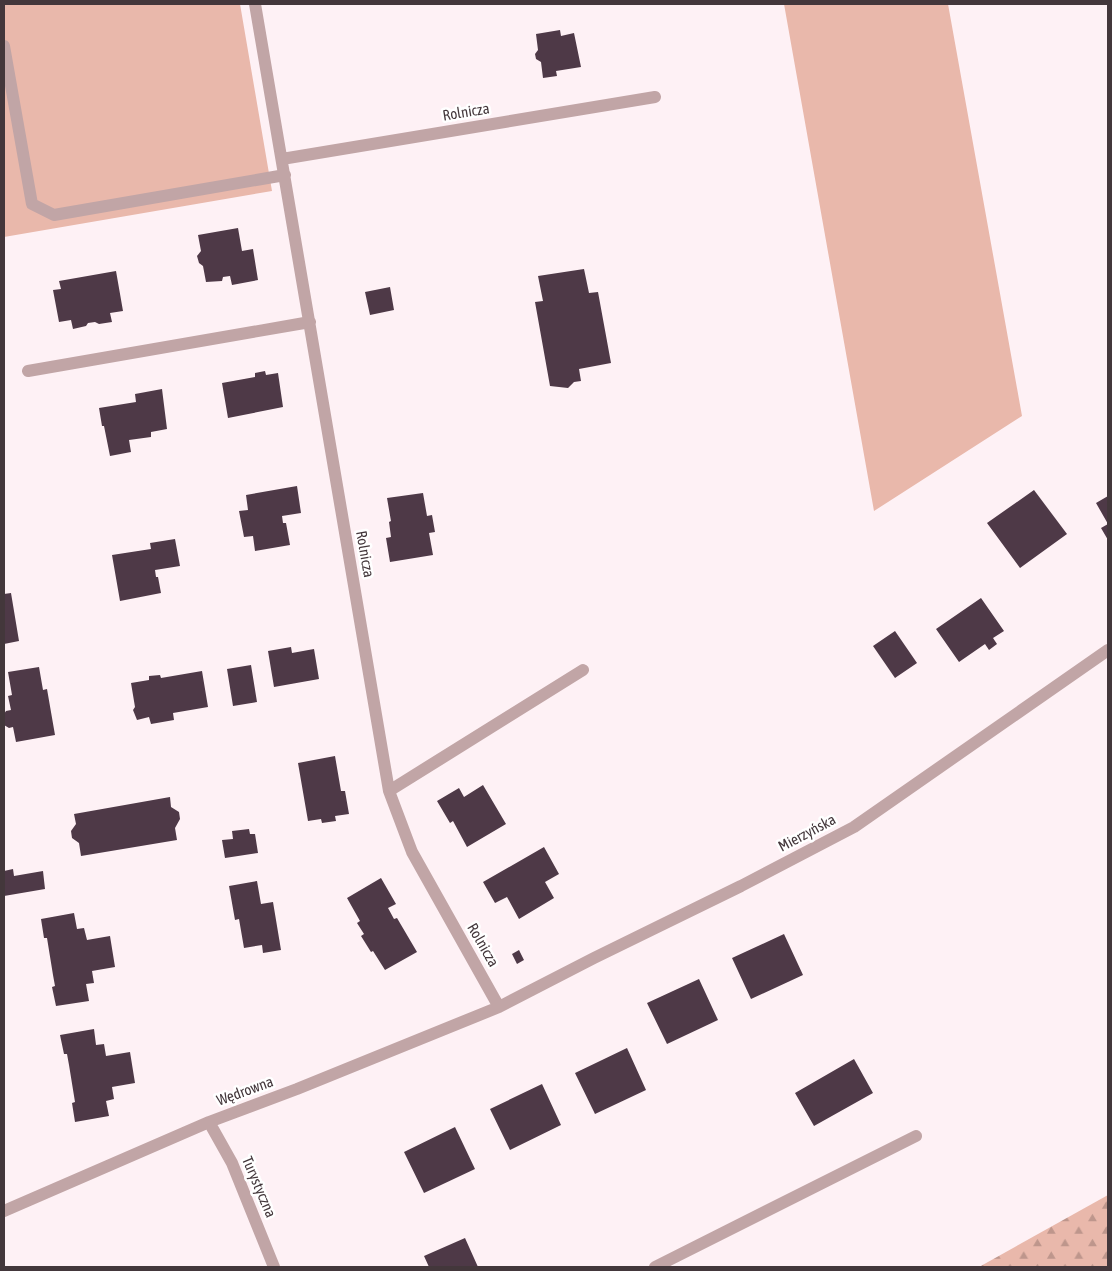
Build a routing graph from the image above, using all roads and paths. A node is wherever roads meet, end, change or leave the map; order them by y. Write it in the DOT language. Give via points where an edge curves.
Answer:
graph roads {
  1 [pos="255,4"];
  2 [pos="4,46"];
  3 [pos="655,97"];
  4 [pos="282,160"];
  5 [pos="284,175"];
  6 [pos="310,322"];
  7 [pos="28,371"];
  8 [pos="1108,650"];
  9 [pos="583,670"];
  10 [pos="389,791"];
  11 [pos="499,1007"];
  12 [pos="209,1122"];
  13 [pos="916,1136"];
  14 [pos="4,1211"];
  15 [pos="274,1267"];
  16 [pos="655,1267"];
  1 -- 4 [label="street, Rolnicza"];
  2 -- 5 [label="street" via="32,204 54,215"];
  3 -- 4 [label="street, Rolnicza"];
  4 -- 5 [label="street, Rolnicza"];
  5 -- 6 [label="street, Rolnicza"];
  6 -- 7 [label="street"];
  6 -- 10 [label="street, Rolnicza"];
  8 -- 11 [label="street, Mierzyńska" via="854,828"];
  9 -- 10 [label="street"];
  10 -- 11 [label="street, Rolnicza" via="412,852"];
  11 -- 12 [label="street, Wędrowna"];
  12 -- 14 [label="street, Wędrowna"];
  12 -- 15 [label="street, Turystyczna" via="232,1162"];
  13 -- 16 [label="street"];
}
